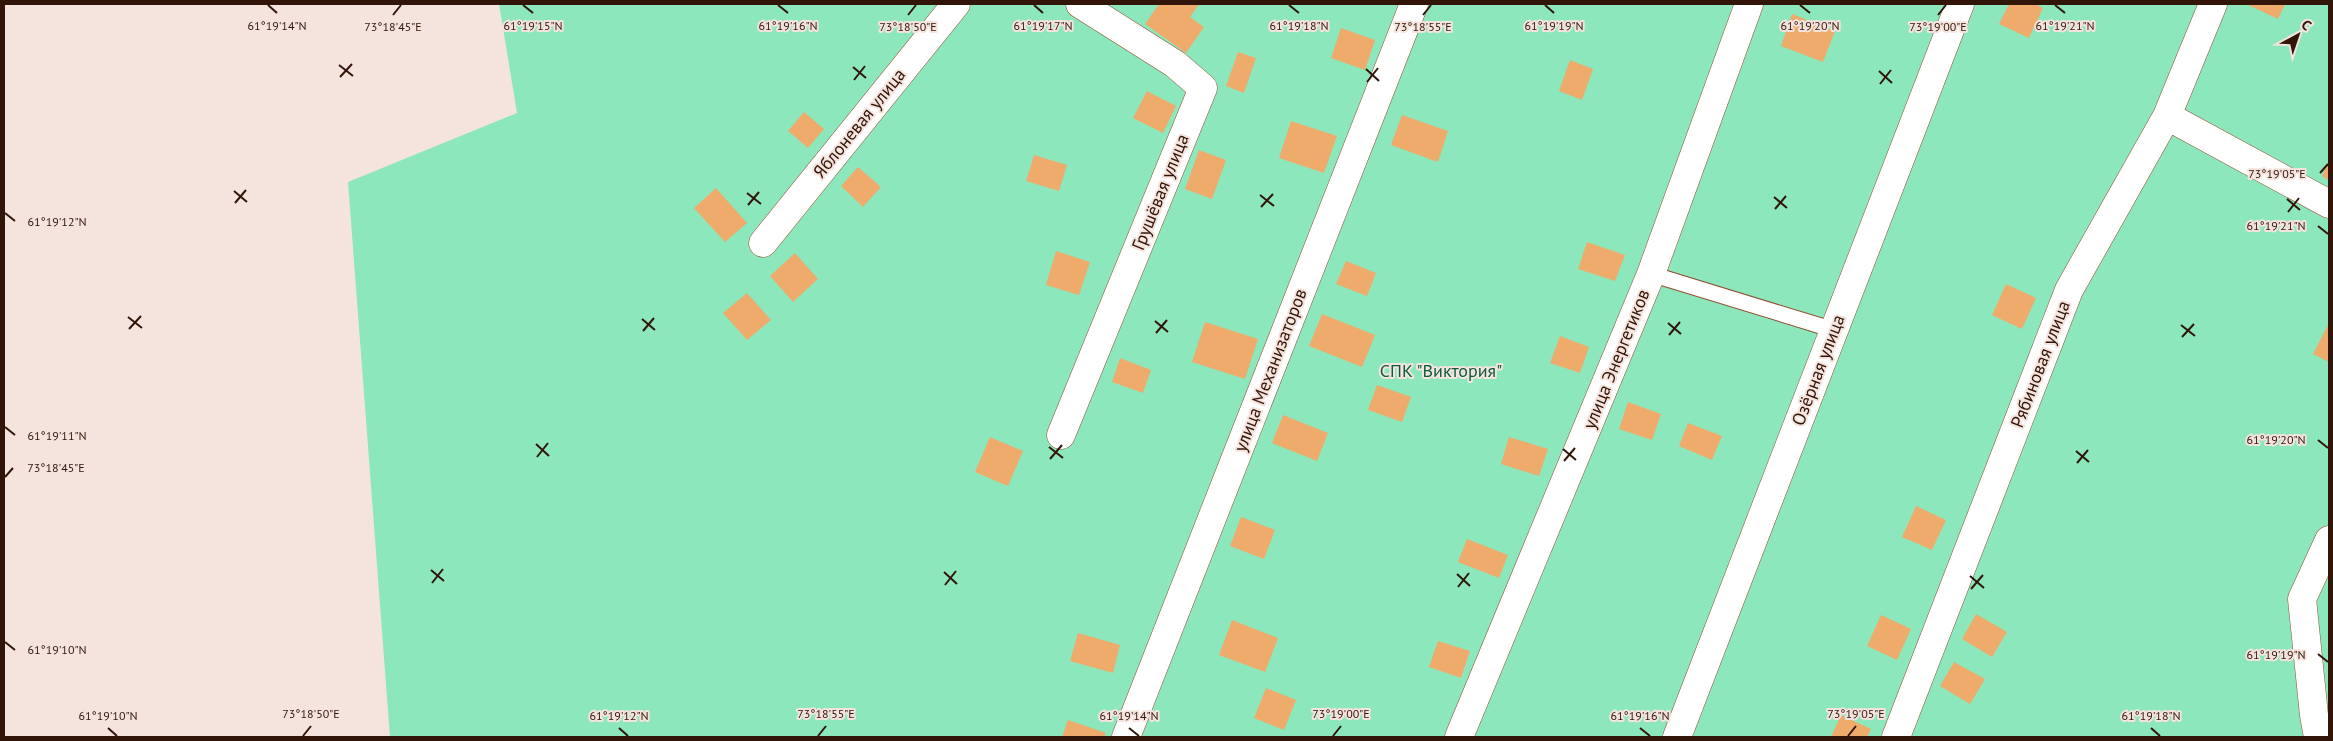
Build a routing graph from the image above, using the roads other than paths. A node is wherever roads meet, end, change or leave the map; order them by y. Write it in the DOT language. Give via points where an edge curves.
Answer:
graph roads {
  1 [pos="956,4"];
  2 [pos="1080,4"];
  3 [pos="1414,4"];
  4 [pos="1749,4"];
  5 [pos="1960,4"];
  6 [pos="2213,4"];
  7 [pos="2167,116"];
  8 [pos="2329,204"];
  9 [pos="763,243"];
  10 [pos="1651,274"];
  11 [pos="1834,330"];
  12 [pos="1061,435"];
  13 [pos="2329,540"];
  14 [pos="1126,737"];
  15 [pos="1460,737"];
  16 [pos="1677,737"];
  17 [pos="1896,737"];
  18 [pos="2318,737"];
  1 -- 9 [label="street, Яблоневая улица"];
  2 -- 12 [label="street, Грушёвая улица" via="1175,64 1203,88"];
  3 -- 14 [label="street, улица Механизаторов"];
  4 -- 10 [label="street, улица Энергетиков"];
  5 -- 11 [label="street, Озёрная улица"];
  6 -- 7 [label="street, Рябиновая улица"];
  7 -- 8 [label="street"];
  7 -- 17 [label="street, Рябиновая улица" via="2069,290"];
  10 -- 11 [label="lane"];
  10 -- 15 [label="street, улица Энергетиков"];
  11 -- 16 [label="street, Озёрная улица"];
  13 -- 18 [label="street" via="2302,599"];
}
